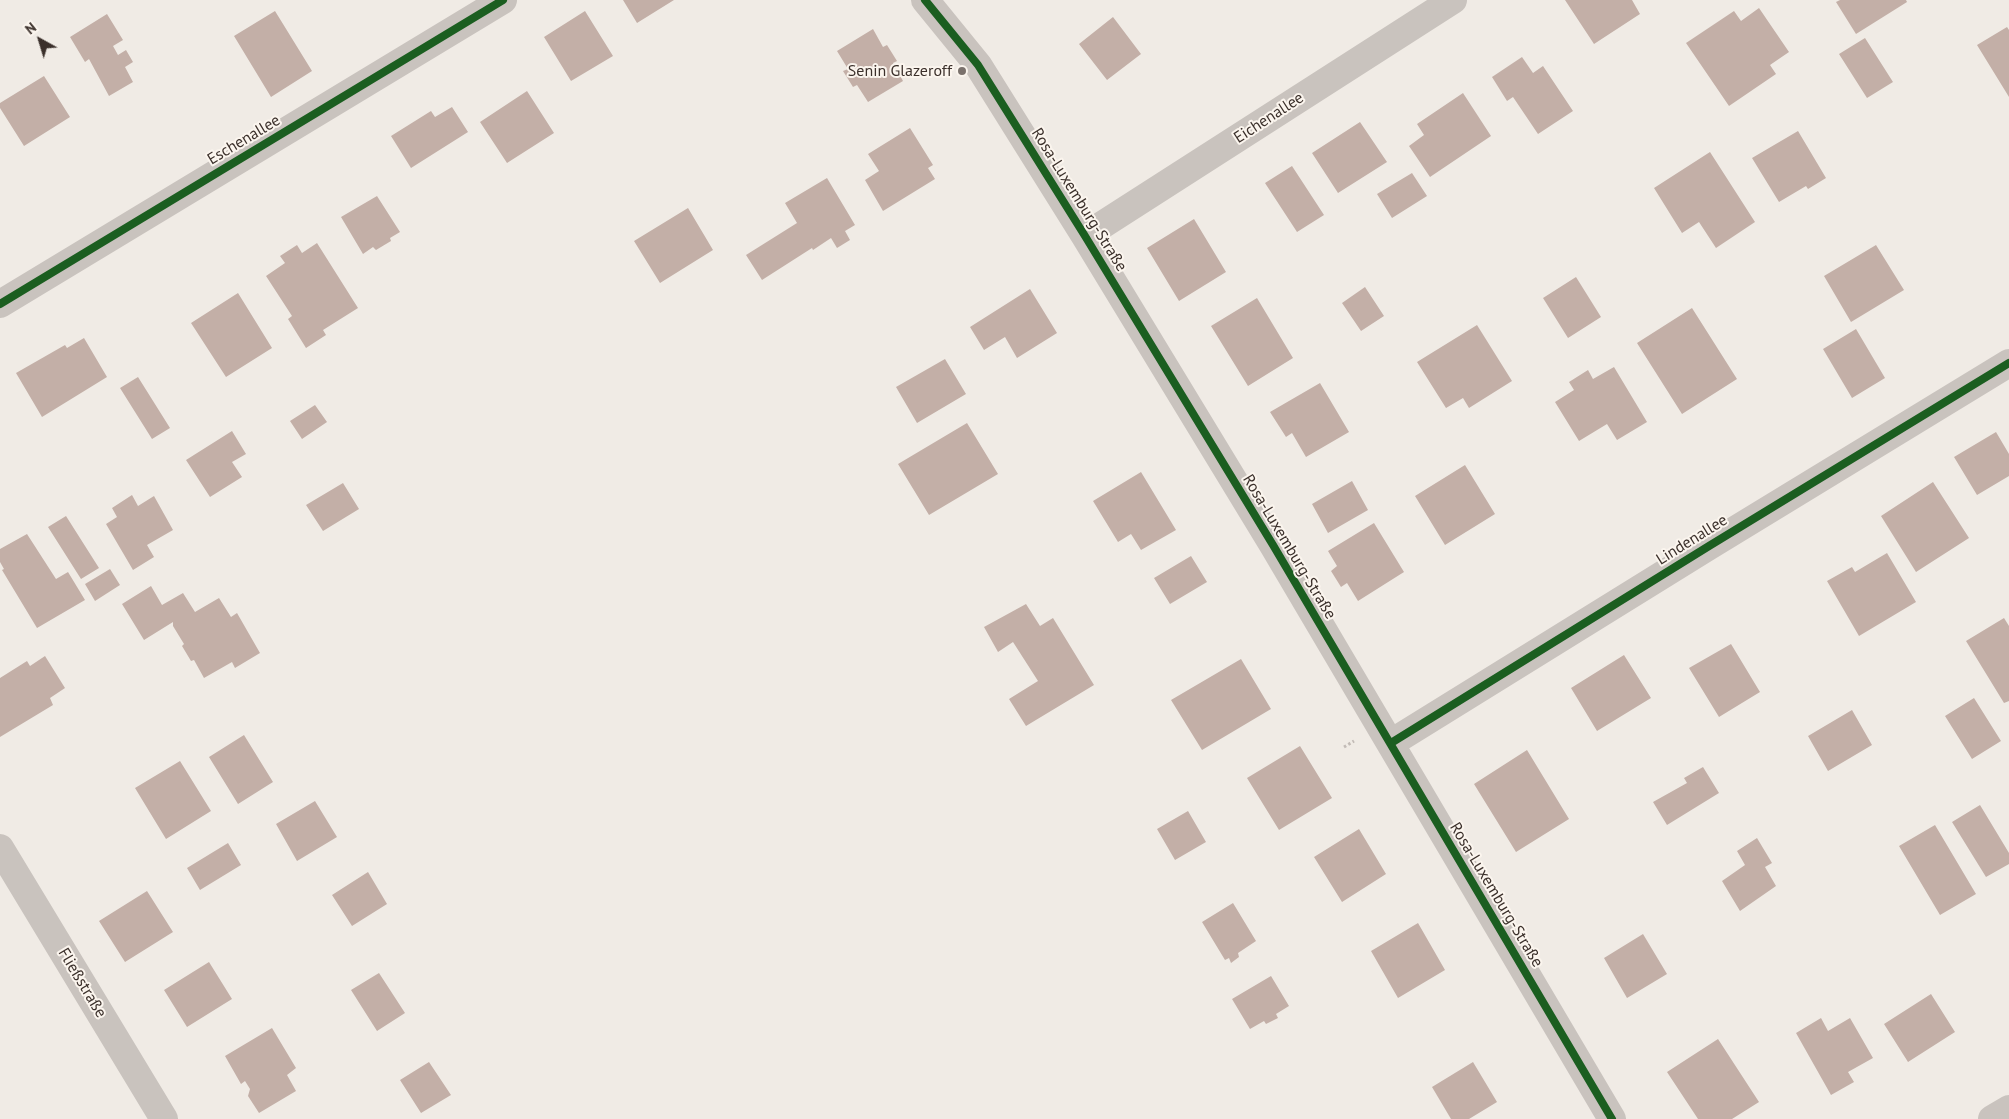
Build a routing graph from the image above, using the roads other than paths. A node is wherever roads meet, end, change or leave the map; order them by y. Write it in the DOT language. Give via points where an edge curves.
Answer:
graph roads {
  1 [pos="503,0"];
  2 [pos="925,0"];
  3 [pos="1453,0"];
  4 [pos="1085,236"];
  5 [pos="0,304"];
  6 [pos="2009,362"];
  7 [pos="1391,743"];
  8 [pos="0,848"];
  9 [pos="2009,1109"];
  10 [pos="164,1119"];
  11 [pos="1612,1119"];
  12 [pos="1992,1119"];
  1 -- 5 [label="street, Eschenallee"];
  2 -- 4 [label="street, Rosa-Luxemburg-Straße" via="978,65"];
  3 -- 4 [label="street, Eichenallee"];
  4 -- 7 [label="street, Rosa-Luxemburg-Straße"];
  6 -- 7 [label="street, Lindenallee"];
  7 -- 11 [label="street, Rosa-Luxemburg-Straße"];
  8 -- 10 [label="street, Fließstraße"];
  9 -- 12 [label="street"];
}
